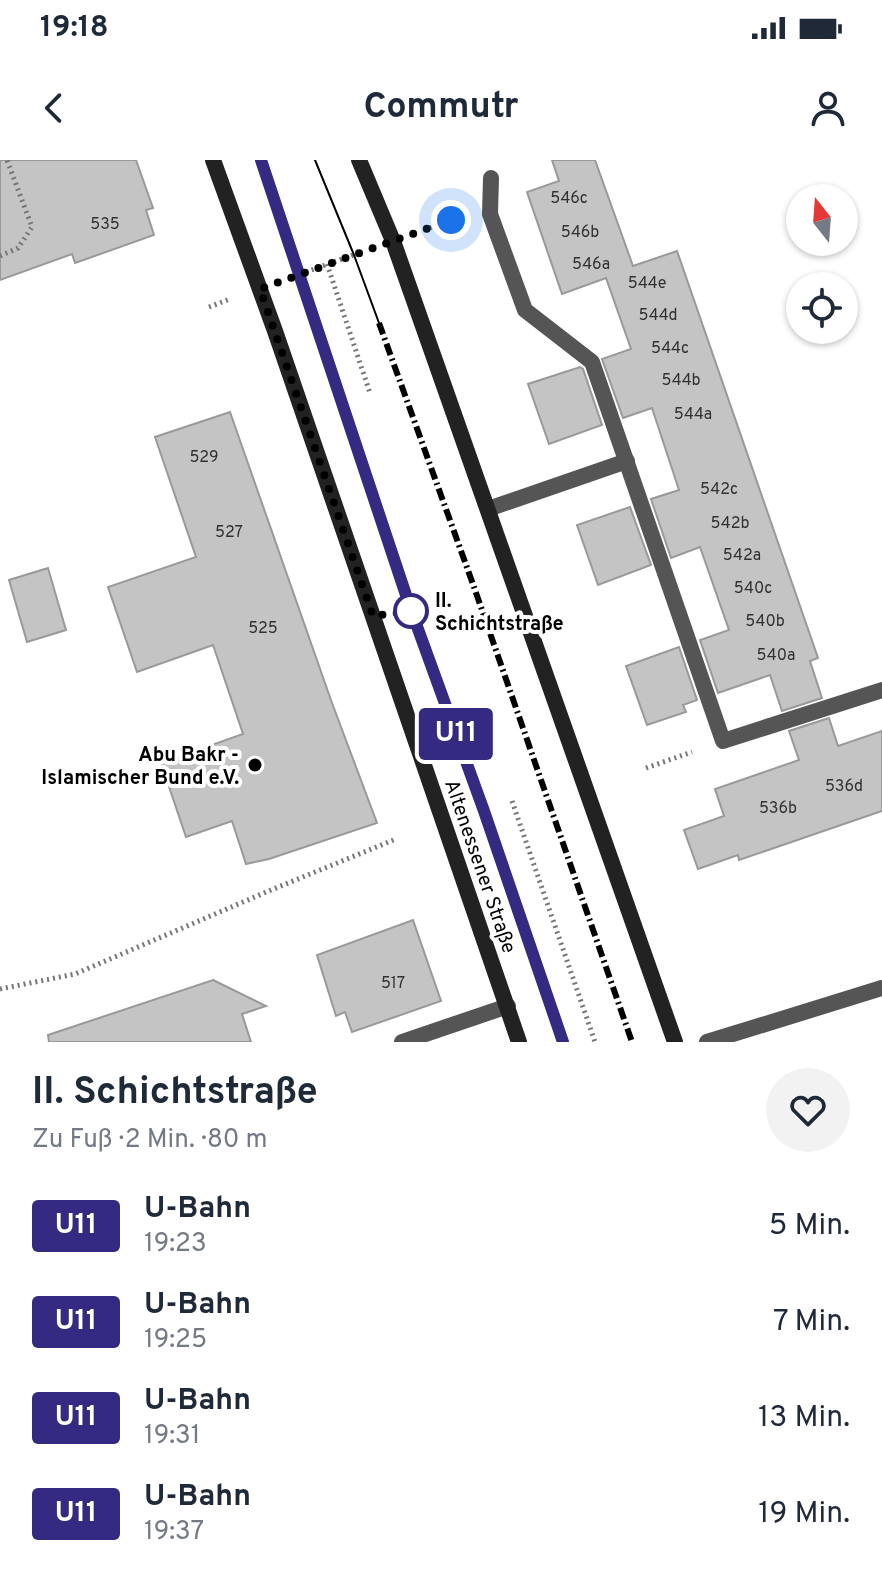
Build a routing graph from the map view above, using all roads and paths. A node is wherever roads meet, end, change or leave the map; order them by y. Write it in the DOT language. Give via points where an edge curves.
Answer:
graph roads {
  1 [pos="7,160"];
  2 [pos="213,160"];
  3 [pos="359,160"];
  4 [pos="491,178"];
  5 [pos="451,220"];
  6 [pos="393,241"];
  7 [pos="0,256"];
  8 [pos="327,264"];
  9 [pos="260,289"];
  10 [pos="209,307"];
  11 [pos="370,393"];
  12 [pos="627,461"];
  13 [pos="488,509"];
  14 [pos="882,690"];
  15 [pos="663,762"];
  16 [pos="646,768"];
  17 [pos="512,801"];
  18 [pos="396,839"];
  19 [pos="882,988"];
  20 [pos="0,989"];
  21 [pos="508,1006"];
  22 [pos="402,1042"];
  23 [pos="519,1042"];
  24 [pos="595,1042"];
  25 [pos="675,1042"];
  26 [pos="707,1042"];
  1 -- 7 [label="path" via="32,227 18,248"];
  2 -- 9 [label="main road, Altenessener Straße"];
  3 -- 6 [label="main road"];
  4 -- 12 [label="street" via="490,214 525,310 592,362"];
  5 -- 6 [label="path"];
  6 -- 8 [label="path"];
  6 -- 13 [label="main road"];
  8 -- 9 [label="path"];
  8 -- 11 [label="path"];
  9 -- 10 [label="path"];
  9 -- 21 [label="main road, Altenessener Straße"];
  12 -- 13 [label="street"];
  12 -- 14 [label="street" via="723,741"];
  13 -- 25 [label="main road"];
  15 -- 16 [label="path"];
  17 -- 24 [label="path"];
  18 -- 20 [label="path" via="75,974"];
  19 -- 26 [label="street"];
  21 -- 22 [label="street"];
  21 -- 23 [label="main road, Altenessener Straße"];
}
